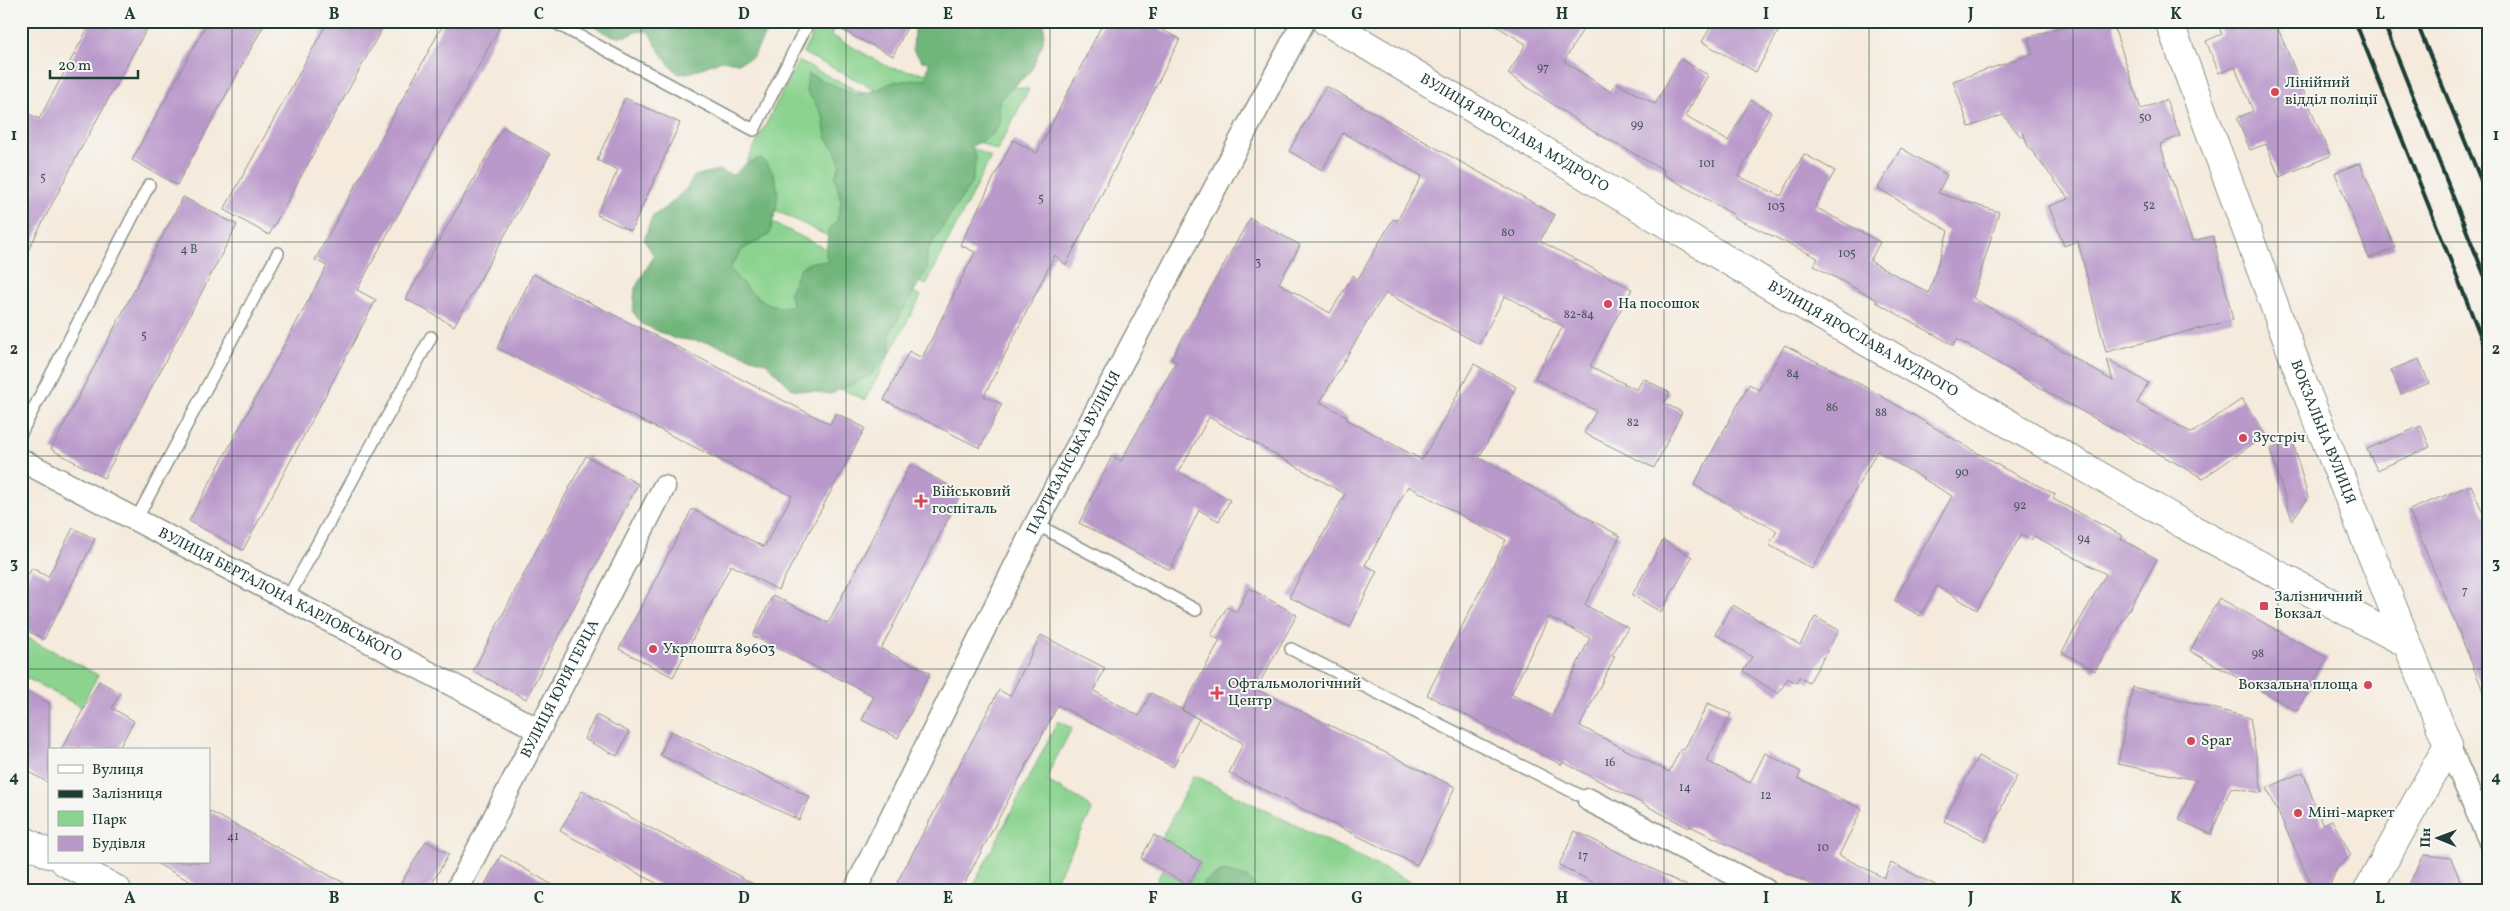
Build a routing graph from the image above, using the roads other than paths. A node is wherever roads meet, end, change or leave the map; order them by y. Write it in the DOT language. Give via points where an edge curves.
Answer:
graph roads {
  1 [pos="552,21"];
  2 [pos="809,21"];
  3 [pos="1304,21"];
  4 [pos="1326,21"];
  5 [pos="2169,21"];
  6 [pos="149,185"];
  7 [pos="278,253"];
  8 [pos="431,337"];
  9 [pos="21,433"];
  10 [pos="21,460"];
  11 [pos="664,487"];
  12 [pos="136,520"];
  13 [pos="1036,524"];
  14 [pos="287,599"];
  15 [pos="1196,610"];
  16 [pos="2406,643"];
  17 [pos="1291,649"];
  18 [pos="539,730"];
  19 [pos="2448,745"];
  20 [pos="1589,800"];
  21 [pos="21,839"];
  22 [pos="2489,839"];
  23 [pos="48,853"];
  24 [pos="68,864"];
  25 [pos="117,890"];
  26 [pos="457,890"];
  27 [pos="855,890"];
  28 [pos="1765,890"];
  29 [pos="2368,890"];
  1 -- 2 [label="lane" via="754,130"];
  3 -- 13 [label="street, ПАРТИЗАНСЬКА ВУЛИЦЯ"];
  4 -- 16 [label="street, ВУЛИЦЯ ЯРОСЛАВА МУДРОГО" via="1796,301 2183,524"];
  5 -- 16 [label="street, ВОКЗАЛЬНА ВУЛИЦЯ" via="2306,391"];
  6 -- 9 [label="lane"];
  7 -- 12 [label="lane"];
  8 -- 14 [label="lane"];
  10 -- 12 [label="street, ВУЛИЦЯ БЕРТАЛОНА КАРЛОВСЬКОГО"];
  11 -- 18 [label="street, ВУЛИЦЯ ЮРІЯ ГЕРЦА"];
  12 -- 14 [label="street, ВУЛИЦЯ БЕРТАЛОНА КАРЛОВСЬКОГО"];
  13 -- 15 [label="lane"];
  13 -- 27 [label="street, ПАРТИЗАНСЬКА ВУЛИЦЯ"];
  14 -- 18 [label="street, ВУЛИЦЯ БЕРТАЛОНА КАРЛОВСЬКОГО"];
  16 -- 19 [label="street, ВОКЗАЛЬНА ВУЛИЦЯ"];
  17 -- 20 [label="lane"];
  18 -- 26 [label="street, ВУЛИЦЯ ЮРІЯ ГЕРЦА"];
  19 -- 22 [label="street, ВОКЗАЛЬНА ВУЛИЦЯ"];
  19 -- 29 [label="street"];
  20 -- 28 [label="street"];
  21 -- 23 [label="street"];
  24 -- 25 [label="street"];
}
